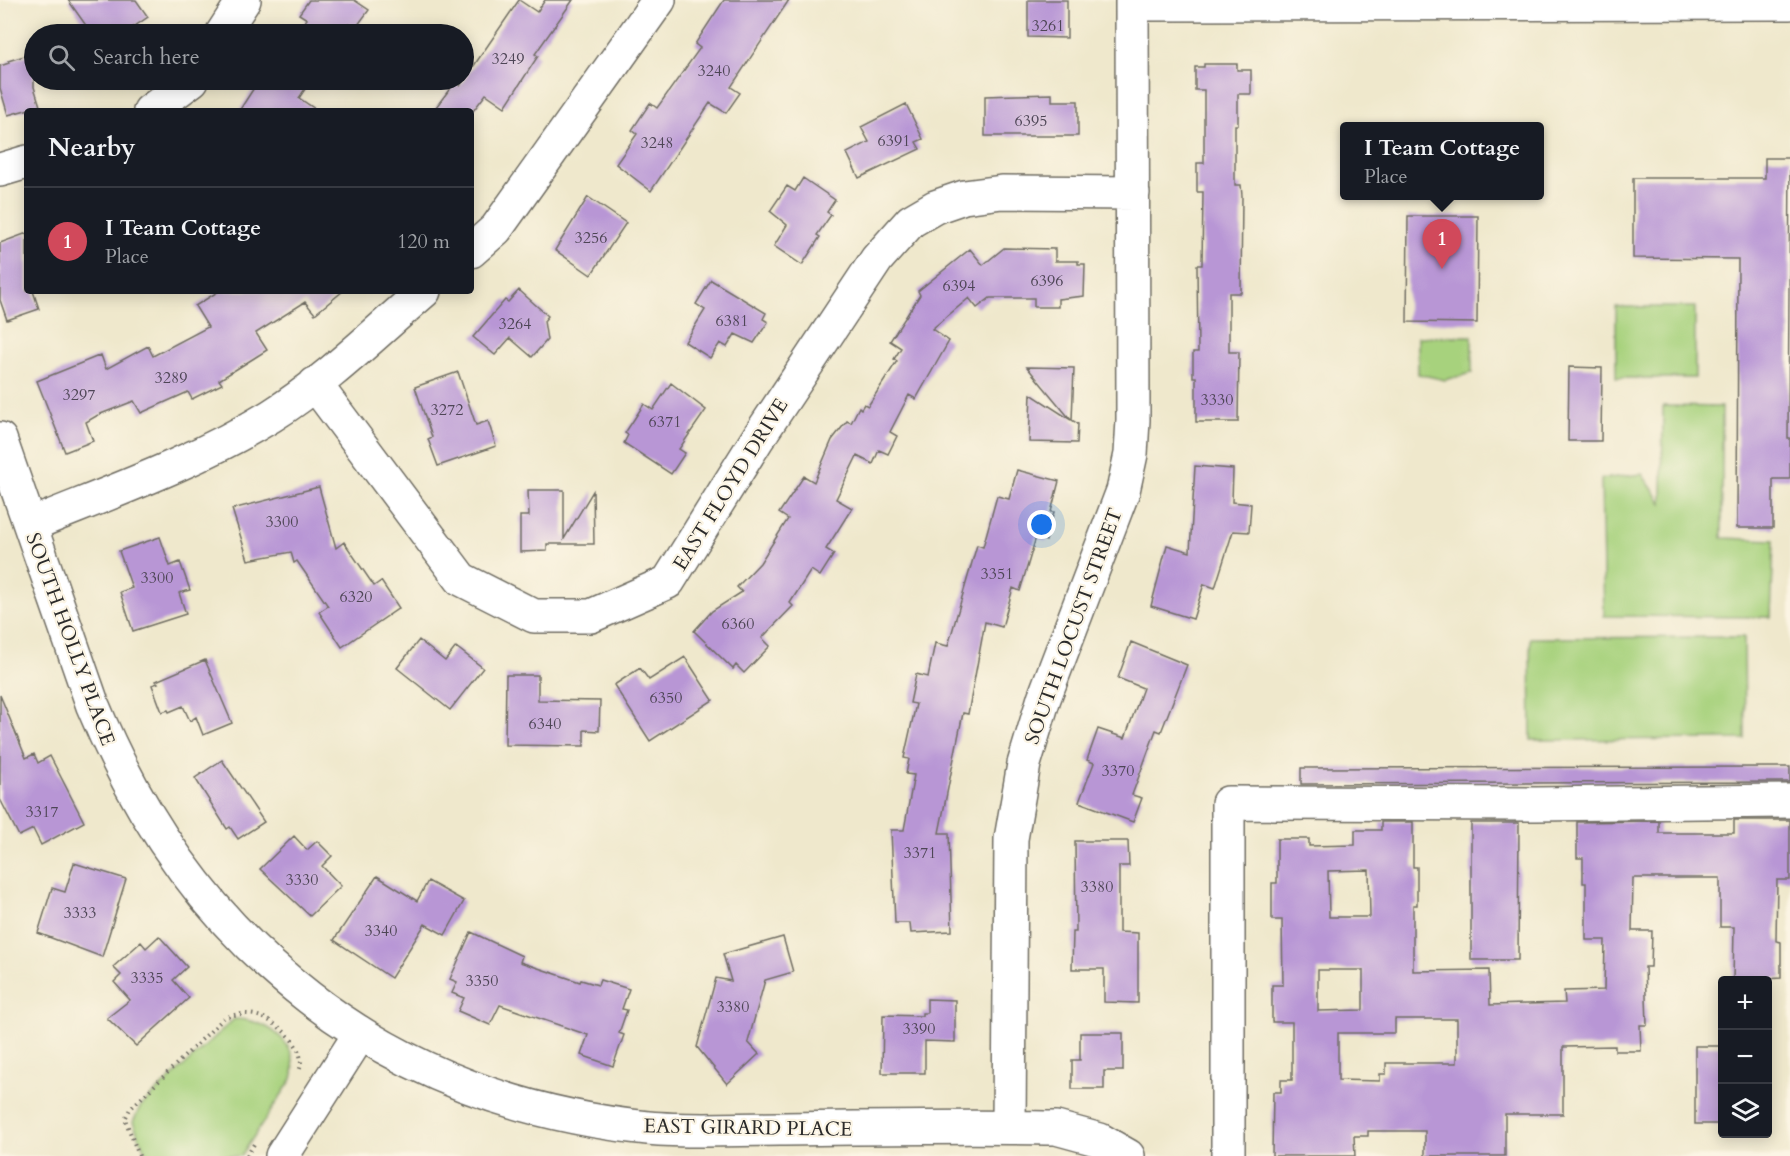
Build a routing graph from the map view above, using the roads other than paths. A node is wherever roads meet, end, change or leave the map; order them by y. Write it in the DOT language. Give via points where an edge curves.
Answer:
graph roads {
  1 [pos="244,0"];
  2 [pos="659,0"];
  3 [pos="1132,2"];
  4 [pos="1790,3"];
  5 [pos="228,24"];
  6 [pos="178,90"];
  7 [pos="154,108"];
  8 [pos="24,163"];
  9 [pos="0,170"];
  10 [pos="1133,193"];
  11 [pos="474,248"];
  12 [pos="420,294"];
  13 [pos="315,384"];
  14 [pos="0,439"];
  15 [pos="30,525"];
  16 [pos="1790,801"];
  17 [pos="360,1034"];
  18 [pos="1009,1127"];
  19 [pos="270,1147"];
  20 [pos="1128,1156"];
  21 [pos="1228,1156"];
  1 -- 5 [label="street"];
  2 -- 11 [label="street" via="496,229"];
  3 -- 4 [label="street"];
  3 -- 10 [label="street, SOUTH LOCUST STREET"];
  6 -- 7 [label="street"];
  8 -- 9 [label="street"];
  10 -- 13 [label="street, EAST FLOYD DRIVE" via="1002,192 964,197 911,221 877,259 668,582 591,616 534,616 460,579"];
  10 -- 18 [label="street, SOUTH LOCUST STREET" via="1131,454 1110,528 1032,731 1011,839"];
  12 -- 13 [label="street"];
  13 -- 15 [label="street" via="272,415 193,458"];
  14 -- 15 [label="street, SOUTH HOLLY PLACE"];
  15 -- 17 [label="street, SOUTH HOLLY PLACE" via="110,748 161,837 196,886 235,930 273,967"];
  16 -- 21 [label="street" via="1228,803"];
  17 -- 18 [label="street, EAST GIRARD PLACE" via="454,1083 545,1110 608,1122 681,1129"];
  17 -- 19 [label="street"];
  18 -- 20 [label="street" via="1073,1132 1100,1140"];
}
